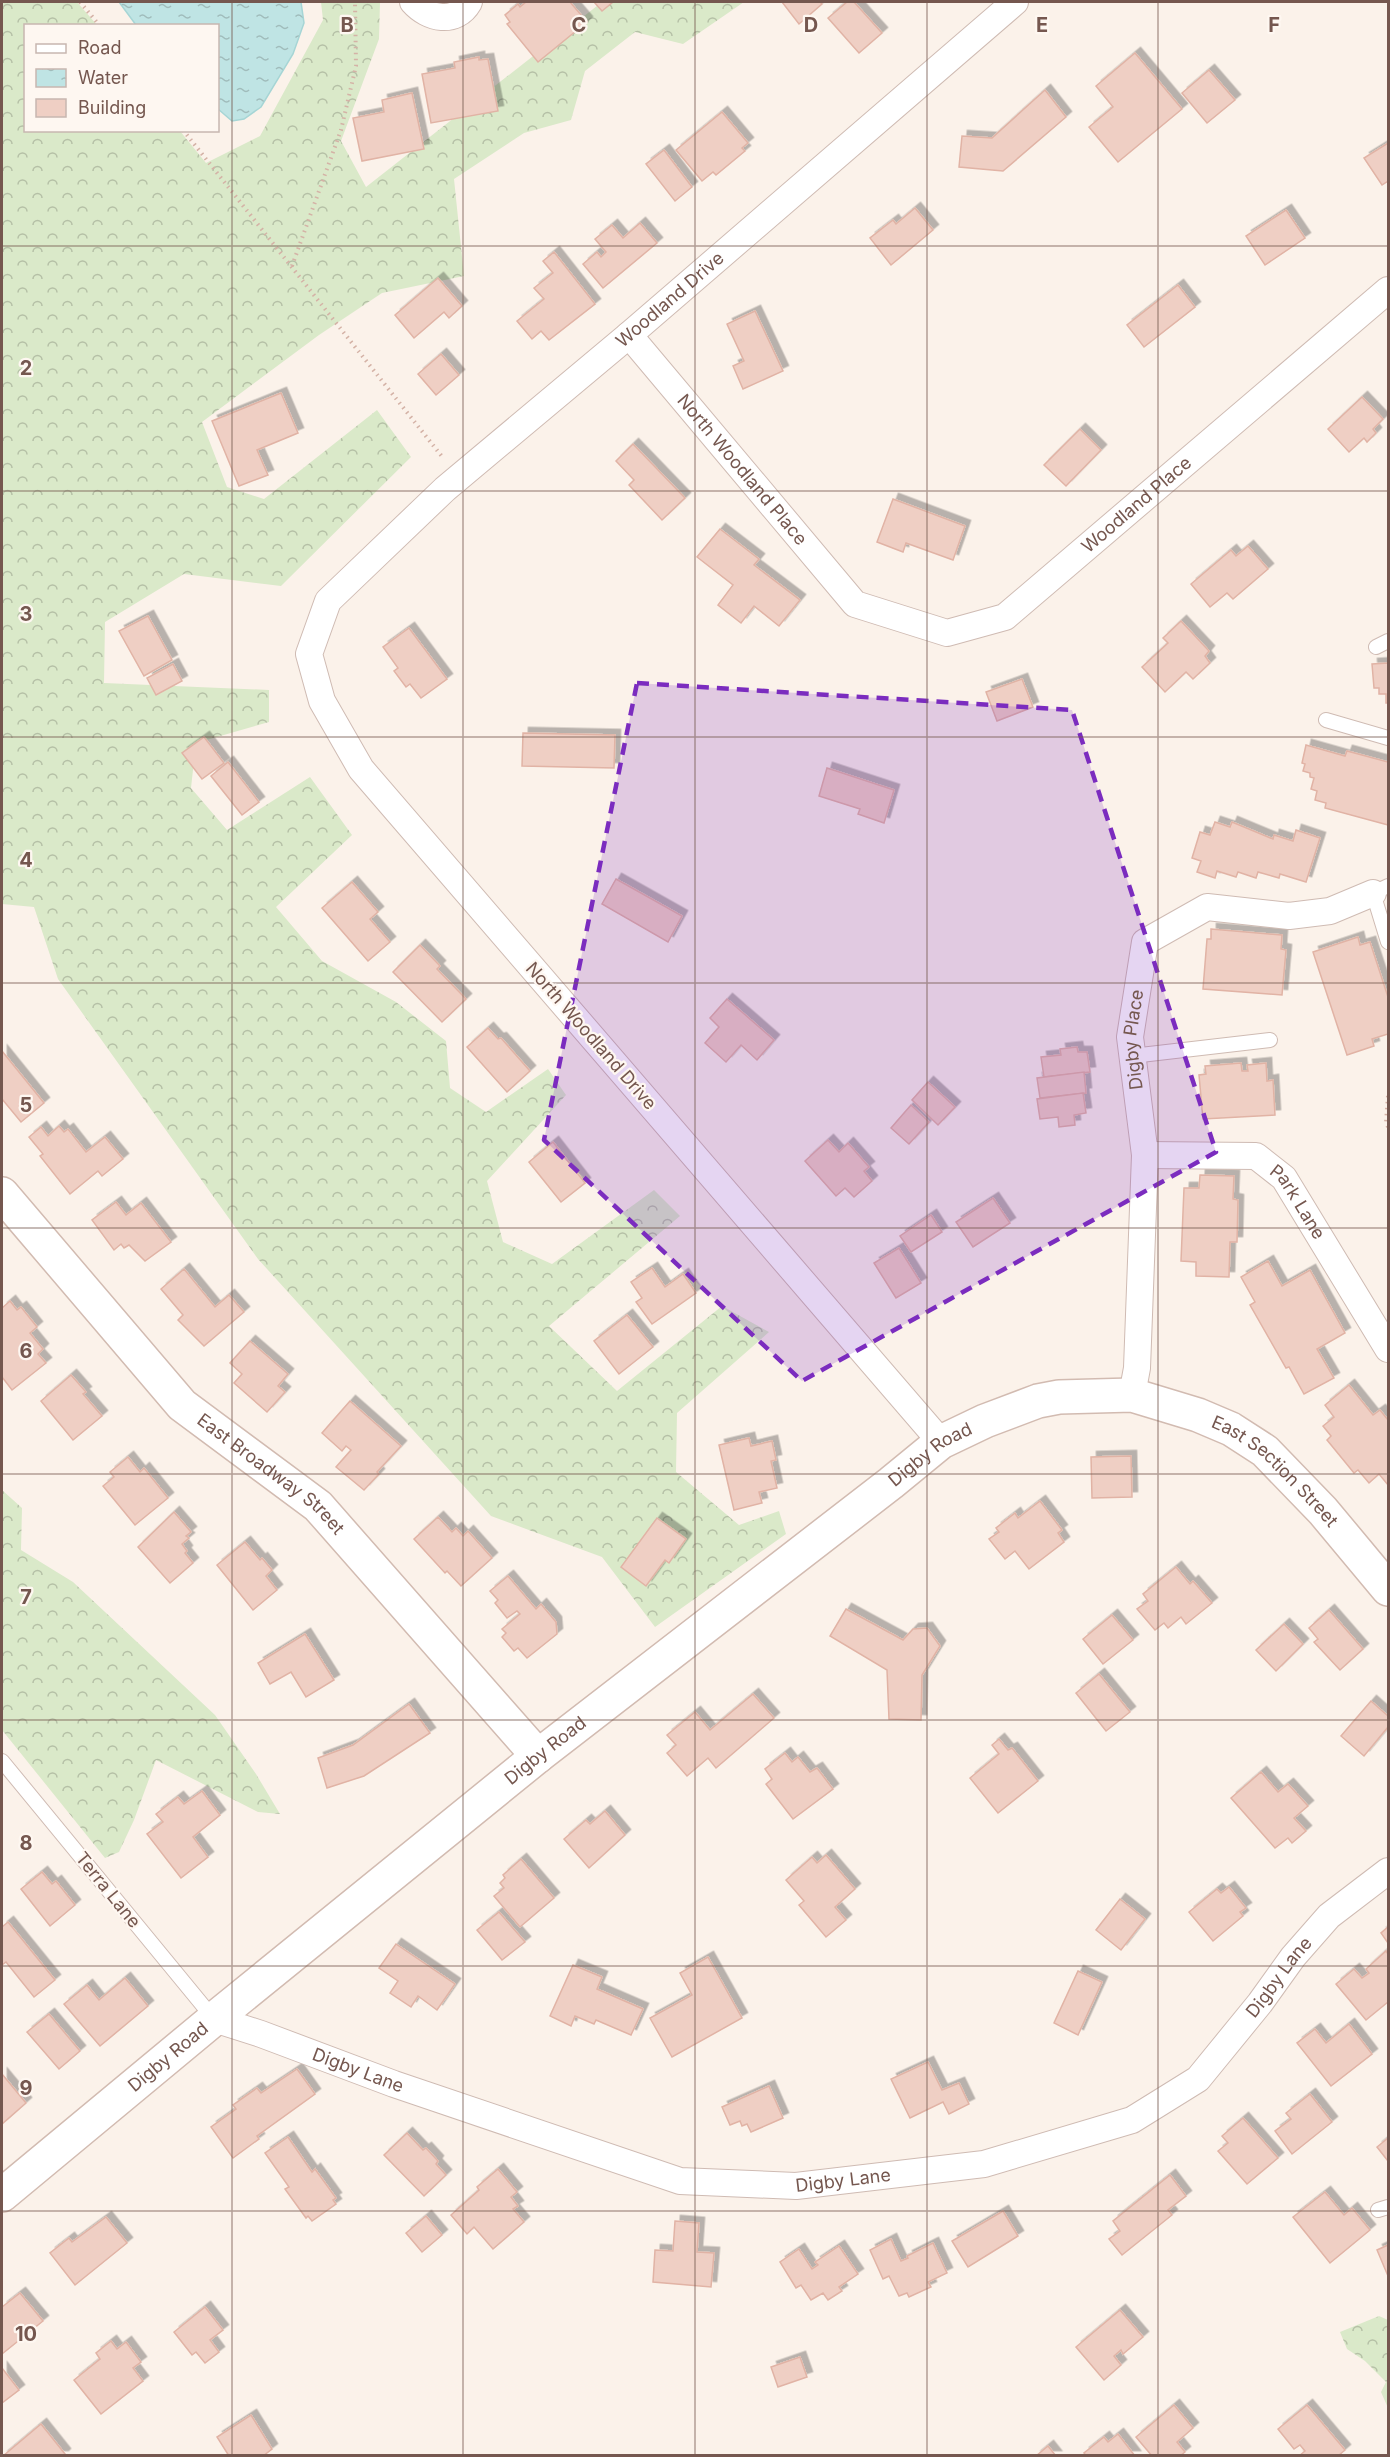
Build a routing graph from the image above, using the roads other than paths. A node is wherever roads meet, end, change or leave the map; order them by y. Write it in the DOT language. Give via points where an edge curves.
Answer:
graph roads {
  1 [pos="413,2"];
  2 [pos="469,2"];
  3 [pos="1016,2"];
  4 [pos="1389,290"];
  5 [pos="629,335"];
  6 [pos="328,601"];
  7 [pos="855,604"];
  8 [pos="1326,720"];
  9 [pos="1389,738"];
  10 [pos="1381,890"];
  11 [pos="1389,942"];
  12 [pos="1270,1040"];
  13 [pos="1132,1056"];
  14 [pos="1145,1155"];
  15 [pos="2,1194"];
  16 [pos="1389,1349"];
  17 [pos="1132,1395"];
  18 [pos="941,1442"];
  19 [pos="1389,1589"];
  20 [pos="538,1756"];
  21 [pos="2,1761"];
  22 [pos="1389,1872"];
  23 [pos="214,2019"];
  24 [pos="2,2195"];
  1 -- 2 [label="street" via="433,17 446,18 458,14"];
  3 -- 5 [label="street, Woodland Drive"];
  4 -- 7 [label="street, Woodland Place" via="1005,617 947,633"];
  5 -- 6 [label="street, Woodland Drive" via="459,478"];
  5 -- 7 [label="street, North Woodland Place"];
  6 -- 18 [label="street, North Woodland Drive" via="309,654 322,701 362,769"];
  8 -- 9 [label="lane"];
  10 -- 11 [label="lane"];
  10 -- 13 [label="street, Digby Place" via="1330,910 1289,916 1207,907 1145,942 1130,1037"];
  12 -- 13 [label="lane"];
  13 -- 14 [label="street, Digby Place"];
  14 -- 16 [label="street, Park Lane" via="1256,1156 1275,1170 1284,1178"];
  14 -- 17 [label="street, Digby Place" via="1137,1368"];
  15 -- 20 [label="street, East Broadway Street" via="182,1405 318,1506"];
  17 -- 18 [label="street, Digby Road" via="1038,1401 985,1420"];
  17 -- 19 [label="street, East Section Street" via="1198,1415 1265,1452 1323,1511"];
  18 -- 20 [label="street, Digby Road"];
  20 -- 23 [label="street, Digby Road"];
  21 -- 23 [label="lane, Terra Lane"];
  22 -- 23 [label="street, Digby Lane" via="1329,1916 1198,2079 1132,2120 984,2164 796,2186 680,2181"];
  23 -- 24 [label="street, Digby Road"];
}
